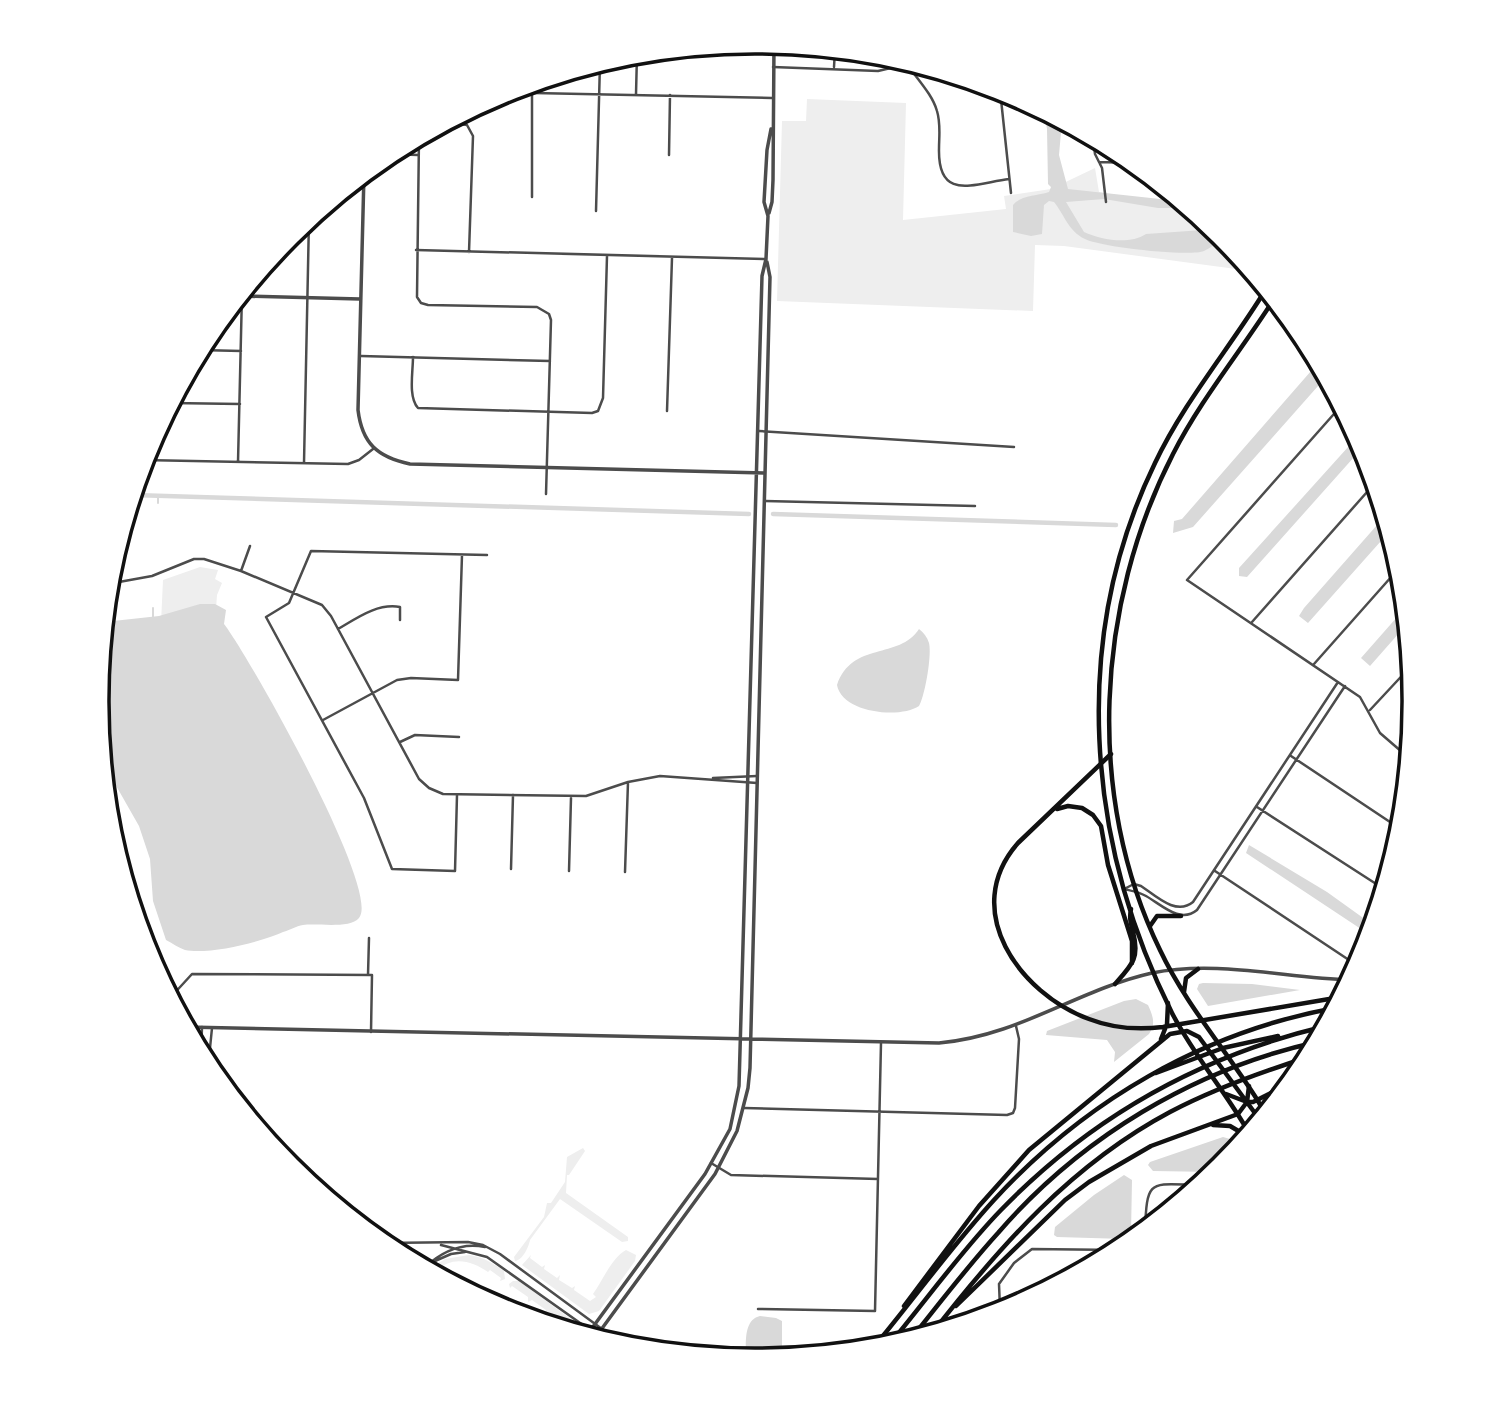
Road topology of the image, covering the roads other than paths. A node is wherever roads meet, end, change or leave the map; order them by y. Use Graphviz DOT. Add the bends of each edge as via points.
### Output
graph roads {
  1 [pos="774,55"];
  2 [pos="835,59"];
  3 [pos="637,66"];
  4 [pos="773,67"];
  5 [pos="834,69"];
  6 [pos="890,69"];
  7 [pos="600,73"];
  8 [pos="914,74"];
  9 [pos="534,93"];
  10 [pos="536,93"];
  11 [pos="599,94"];
  12 [pos="636,94"];
  13 [pos="670,95"];
  14 [pos="772,98"];
  15 [pos="1001,102"];
  16 [pos="463,124"];
  17 [pos="418,149"];
  18 [pos="1096,151"];
  19 [pos="409,155"];
  20 [pos="418,155"];
  21 [pos="669,155"];
  22 [pos="1100,162"];
  23 [pos="1114,162"];
  24 [pos="1009,179"];
  25 [pos="364,187"];
  26 [pos="1011,193"];
  27 [pos="532,197"];
  28 [pos="1105,201"];
  29 [pos="596,211"];
  30 [pos="309,234"];
  31 [pos="416,250"];
  32 [pos="469,252"];
  33 [pos="607,256"];
  34 [pos="671,258"];
  35 [pos="766,260"];
  36 [pos="252,295"];
  37 [pos="1261,297"];
  38 [pos="307,298"];
  39 [pos="360,299"];
  40 [pos="1269,307"];
  41 [pos="241,308"];
  42 [pos="761,320"];
  43 [pos="769,321"];
  44 [pos="213,350"];
  45 [pos="241,351"];
  46 [pos="359,356"];
  47 [pos="413,357"];
  48 [pos="550,361"];
  49 [pos="760,362"];
  50 [pos="768,362"];
  51 [pos="181,403"];
  52 [pos="240,404"];
  53 [pos="667,411"];
  54 [pos="548,413"];
  55 [pos="1335,413"];
  56 [pos="759,431"];
  57 [pos="767,432"];
  58 [pos="1014,447"];
  59 [pos="373,449"];
  60 [pos="155,460"];
  61 [pos="238,461"];
  62 [pos="303,463"];
  63 [pos="547,467"];
  64 [pos="758,473"];
  65 [pos="765,473"];
  66 [pos="1367,492"];
  67 [pos="546,495"];
  68 [pos="765,500"];
  69 [pos="975,506"];
  70 [pos="250,546"];
  71 [pos="462,555"];
  72 [pos="488,555"];
  73 [pos="241,571"];
  74 [pos="1390,578"];
  75 [pos="120,582"];
  76 [pos="294,593"];
  77 [pos="754,613"];
  78 [pos="762,613"];
  79 [pos="400,620"];
  80 [pos="1252,622"];
  81 [pos="338,629"];
  82 [pos="1314,664"];
  83 [pos="1401,676"];
  84 [pos="1338,682"];
  85 [pos="1345,686"];
  86 [pos="372,693"];
  87 [pos="751,705"];
  88 [pos="759,705"];
  89 [pos="1369,710"];
  90 [pos="322,720"];
  91 [pos="459,737"];
  92 [pos="400,743"];
  93 [pos="1400,751"];
  94 [pos="1111,754"];
  95 [pos="1290,755"];
  96 [pos="1297,761"];
  97 [pos="1100,765"];
  98 [pos="749,776"];
  99 [pos="757,776"];
  100 [pos="710,778"];
  101 [pos="628,782"];
  102 [pos="749,782"];
  103 [pos="757,783"];
  104 [pos="457,795"];
  105 [pos="513,795"];
  106 [pos="571,797"];
  107 [pos="1257,807"];
  108 [pos="1053,810"];
  109 [pos="1263,811"];
  110 [pos="1391,823"];
  111 [pos="747,865"];
  112 [pos="755,865"];
  113 [pos="511,869"];
  114 [pos="569,871"];
  115 [pos="1215,871"];
  116 [pos="625,872"];
  117 [pos="1221,875"];
  118 [pos="1134,884"];
  119 [pos="1375,884"];
  120 [pos="1124,889"];
  121 [pos="1137,892"];
  122 [pos="1131,908"];
  123 [pos="1181,916"];
  124 [pos="1150,927"];
  125 [pos="369,938"];
  126 [pos="1348,960"];
  127 [pos="1132,962"];
  128 [pos="1198,969"];
  129 [pos="1170,971"];
  130 [pos="1154,973"];
  131 [pos="369,975"];
  132 [pos="1339,979"];
  133 [pos="1115,984"];
  134 [pos="177,990"];
  135 [pos="1184,993"];
  136 [pos="1329,1000"];
  137 [pos="1167,1003"];
  138 [pos="1323,1011"];
  139 [pos="1016,1026"];
  140 [pos="197,1027"];
  141 [pos="202,1027"];
  142 [pos="212,1028"];
  143 [pos="1313,1029"];
  144 [pos="1182,1030"];
  145 [pos="371,1032"];
  146 [pos="1300,1032"];
  147 [pos="202,1035"];
  148 [pos="742,1040"];
  149 [pos="750,1040"];
  150 [pos="881,1042"];
  151 [pos="1158,1043"];
  152 [pos="1302,1047"];
  153 [pos="210,1048"];
  154 [pos="1291,1062"];
  155 [pos="1146,1077"];
  156 [pos="1249,1086"];
  157 [pos="1226,1094"];
  158 [pos="1270,1094"];
  159 [pos="1258,1101"];
  160 [pos="1247,1102"];
  161 [pos="1260,1105"];
  162 [pos="744,1108"];
  163 [pos="879,1111"];
  164 [pos="1254,1112"];
  165 [pos="1238,1114"];
  166 [pos="1208,1124"];
  167 [pos="1243,1125"];
  168 [pos="1239,1130"];
  169 [pos="711,1163"];
  170 [pos="718,1169"];
  171 [pos="878,1178"];
  172 [pos="1184,1185"];
  173 [pos="1145,1217"];
  174 [pos="404,1244"];
  175 [pos="438,1244"];
  176 [pos="489,1247"];
  177 [pos="456,1249"];
  178 [pos="1097,1250"];
  179 [pos="469,1252"];
  180 [pos="432,1261"];
  181 [pos="434,1262"];
  182 [pos="1000,1300"];
  183 [pos="758,1309"];
  184 [pos="948,1314"];
  185 [pos="944,1319"];
  186 [pos="595,1323"];
  187 [pos="583,1324"];
  188 [pos="593,1327"];
  189 [pos="920,1327"];
  190 [pos="602,1329"];
  191 [pos="900,1331"];
  192 [pos="885,1334"];
  193 [pos="883,1335"];
  1 -- 4 [label="street"];
  2 -- 5 [label="street"];
  3 -- 12 [label="street"];
  4 -- 5 [label="street"];
  4 -- 14 [label="street"];
  5 -- 6 [label="street"];
  7 -- 11 [label="street"];
  8 -- 24 [label="street" via="936,108 943,178 961,185"];
  9 -- 27 [label="street"];
  10 -- 11 [label="street"];
  11 -- 12 [label="street"];
  11 -- 29 [label="street"];
  12 -- 13 [label="street"];
  13 -- 14 [label="street"];
  13 -- 21 [label="street"];
  14 -- 35 [label="street" via="764,202 768,216"];
  15 -- 24 [label="street"];
  16 -- 32 [label="street" via="472,136"];
  17 -- 20 [label="street"];
  18 -- 22 [label="street"];
  19 -- 20 [label="street"];
  20 -- 31 [label="street"];
  22 -- 23 [label="street"];
  22 -- 28 [label="street"];
  24 -- 26 [label="street"];
  25 -- 39 [label="street"];
  30 -- 38 [label="street"];
  31 -- 32 [label="street"];
  31 -- 48 [label="street" via="415,290 421,303 537,307 551,320"];
  32 -- 33 [label="street"];
  33 -- 34 [label="street"];
  33 -- 54 [label="street" via="603,398 592,414"];
  34 -- 35 [label="street"];
  34 -- 53 [label="street"];
  35 -- 42 [label="street"];
  35 -- 43 [label="street"];
  36 -- 38 [label="street"];
  37 -- 97 [label="main road" via="1180,417 1133,515 1115,575 1101,649"];
  38 -- 39 [label="street"];
  38 -- 62 [label="street"];
  39 -- 46 [label="street"];
  40 -- 94 [label="main road" via="1181,437 1139,535 1115,639"];
  41 -- 45 [label="street"];
  42 -- 43 [label="street"];
  42 -- 49 [label="street"];
  43 -- 50 [label="street"];
  44 -- 45 [label="street"];
  45 -- 52 [label="street"];
  46 -- 47 [label="street"];
  46 -- 59 [label="street" via="359,420"];
  47 -- 48 [label="street"];
  47 -- 54 [label="street" via="412,397 418,408"];
  48 -- 54 [label="street"];
  49 -- 50 [label="street"];
  49 -- 56 [label="street"];
  50 -- 57 [label="street"];
  51 -- 52 [label="street"];
  52 -- 61 [label="street"];
  54 -- 63 [label="street"];
  55 -- 80 [label="street" via="1187,580"];
  56 -- 57 [label="street"];
  56 -- 64 [label="street"];
  57 -- 58 [label="street"];
  57 -- 65 [label="street"];
  59 -- 62 [label="street" via="348,464"];
  59 -- 63 [label="street" via="410,464"];
  60 -- 61 [label="street"];
  61 -- 62 [label="street"];
  63 -- 64 [label="street"];
  63 -- 67 [label="street"];
  64 -- 65 [label="street"];
  64 -- 77 [label="street"];
  65 -- 68 [label="street"];
  66 -- 80 [label="street"];
  68 -- 69 [label="street"];
  68 -- 78 [label="street"];
  70 -- 73 [label="street"];
  71 -- 72 [label="street"];
  71 -- 76 [label="street" via="311,551"];
  71 -- 86 [label="street" via="458,680 397,680"];
  73 -- 75 [label="street" via="194,559 152,576"];
  73 -- 76 [label="street"];
  74 -- 82 [label="street"];
  76 -- 81 [label="street" via="322,605"];
  76 -- 90 [label="street" via="286,606 266,617"];
  77 -- 78 [label="street"];
  77 -- 87 [label="street"];
  78 -- 88 [label="street"];
  79 -- 81 [label="street" via="400,607 386,605"];
  80 -- 82 [label="street"];
  81 -- 86 [label="street"];
  82 -- 84 [label="street"];
  83 -- 89 [label="street"];
  84 -- 85 [label="street"];
  84 -- 95 [label="street"];
  85 -- 89 [label="street"];
  85 -- 96 [label="street"];
  86 -- 90 [label="street"];
  86 -- 92 [label="street"];
  87 -- 88 [label="street"];
  87 -- 98 [label="street"];
  88 -- 99 [label="street"];
  89 -- 93 [label="street" via="1380,733"];
  90 -- 104 [label="street" via="364,798 391,869 455,871"];
  91 -- 92 [label="street" via="415,735"];
  92 -- 104 [label="street" via="419,779 443,794"];
  94 -- 97 [label="main road"];
  94 -- 118 [label="main road"];
  95 -- 96 [label="street"];
  95 -- 107 [label="street"];
  96 -- 109 [label="street"];
  96 -- 110 [label="street"];
  97 -- 108 [label="main road"];
  97 -- 120 [label="main road"];
  98 -- 99 [label="street"];
  98 -- 100 [label="street"];
  98 -- 102 [label="street"];
  99 -- 103 [label="street"];
  100 -- 101 [label="street" via="660,776"];
  100 -- 102 [label="street"];
  101 -- 106 [label="street"];
  101 -- 116 [label="street"];
  102 -- 103 [label="street"];
  102 -- 111 [label="street"];
  103 -- 112 [label="street"];
  104 -- 105 [label="street"];
  105 -- 106 [label="street"];
  105 -- 113 [label="street"];
  106 -- 114 [label="street"];
  107 -- 109 [label="street"];
  107 -- 115 [label="street"];
  108 -- 127 [label="main road" via="1077,807 1093,815 1101,826 1132,941"];
  108 -- 136 [label="main road" via="1008,855 995,892 997,927 1005,946 1018,967 1047,996 1078,1015 1121,1027 1158,1027"];
  109 -- 117 [label="street"];
  109 -- 119 [label="street"];
  111 -- 112 [label="street"];
  111 -- 148 [label="street"];
  112 -- 149 [label="street"];
  115 -- 117 [label="street"];
  115 -- 118 [label="street" via="1184,908"];
  117 -- 123 [label="street" via="1197,910"];
  117 -- 126 [label="street"];
  118 -- 120 [label="street"];
  118 -- 121 [label="main road"];
  120 -- 121 [label="street"];
  120 -- 122 [label="main road"];
  121 -- 123 [label="street"];
  121 -- 124 [label="main road"];
  122 -- 127 [label="main road" via="1137,948"];
  122 -- 130 [label="main road"];
  123 -- 124 [label="main road" via="1157,916"];
  124 -- 129 [label="main road"];
  125 -- 131 [label="street"];
  127 -- 133 [label="main road"];
  128 -- 129 [label="street"];
  128 -- 132 [label="street"];
  128 -- 135 [label="main road" via="1186,978"];
  129 -- 130 [label="street"];
  129 -- 135 [label="main road"];
  130 -- 133 [label="street"];
  130 -- 137 [label="main road"];
  131 -- 134 [label="street" via="192,974"];
  131 -- 145 [label="street"];
  133 -- 139 [label="street"];
  135 -- 156 [label="main road"];
  137 -- 144 [label="main road"];
  137 -- 151 [label="main road" via="1167,1024"];
  138 -- 155 [label="main road" via="1226,1038"];
  139 -- 150 [label="street" via="955,1042"];
  139 -- 163 [label="street" via="1013,1113"];
  140 -- 141 [label="street"];
  141 -- 142 [label="street"];
  141 -- 147 [label="street"];
  142 -- 145 [label="street"];
  142 -- 153 [label="street"];
  143 -- 146 [label="main road"];
  144 -- 151 [label="main road"];
  144 -- 157 [label="main road"];
  144 -- 160 [label="main road" via="1203,1042"];
  145 -- 148 [label="street"];
  146 -- 155 [label="main road" via="1230,1046"];
  146 -- 191 [label="main road" via="1192,1072 1096,1126 999,1212"];
  148 -- 149 [label="street"];
  148 -- 169 [label="street" via="730,1129"];
  149 -- 150 [label="street"];
  149 -- 162 [label="street"];
  150 -- 163 [label="street"];
  151 -- 193 [label="main road" via="1049,1131 1006,1174"];
  152 -- 189 [label="main road" via="1198,1083 1140,1113 1080,1155 998,1232"];
  154 -- 184 [label="main road" via="1215,1090 1169,1113 1078,1175 1018,1230"];
  155 -- 192 [label="main road" via="1065,1133 1008,1185"];
  156 -- 159 [label="main road"];
  156 -- 160 [label="main road"];
  157 -- 160 [label="main road"];
  157 -- 165 [label="main road"];
  158 -- 159 [label="main road"];
  159 -- 160 [label="main road"];
  159 -- 161 [label="main road"];
  160 -- 164 [label="main road"];
  160 -- 165 [label="main road"];
  162 -- 163 [label="street"];
  162 -- 170 [label="street"];
  163 -- 171 [label="street"];
  165 -- 166 [label="main road"];
  165 -- 167 [label="main road"];
  166 -- 168 [label="main road"];
  166 -- 184 [label="main road" via="1151,1146 1088,1182"];
  169 -- 170 [label="street"];
  169 -- 186 [label="street"];
  170 -- 171 [label="street" via="731,1175"];
  170 -- 190 [label="street"];
  171 -- 183 [label="street" via="875,1311"];
  172 -- 173 [label="street" via="1151,1189"];
  174 -- 175 [label="street"];
  175 -- 176 [label="street" via="468,1242"];
  175 -- 177 [label="street"];
  176 -- 177 [label="street"];
  176 -- 186 [label="street"];
  177 -- 179 [label="street"];
  177 -- 180 [label="street"];
  178 -- 182 [label="street" via="1032,1249 999,1284"];
  179 -- 181 [label="street"];
  179 -- 187 [label="street" via="497,1263"];
  184 -- 185 [label="main road"];
  186 -- 188 [label="street"];
  186 -- 190 [label="street"];
}
